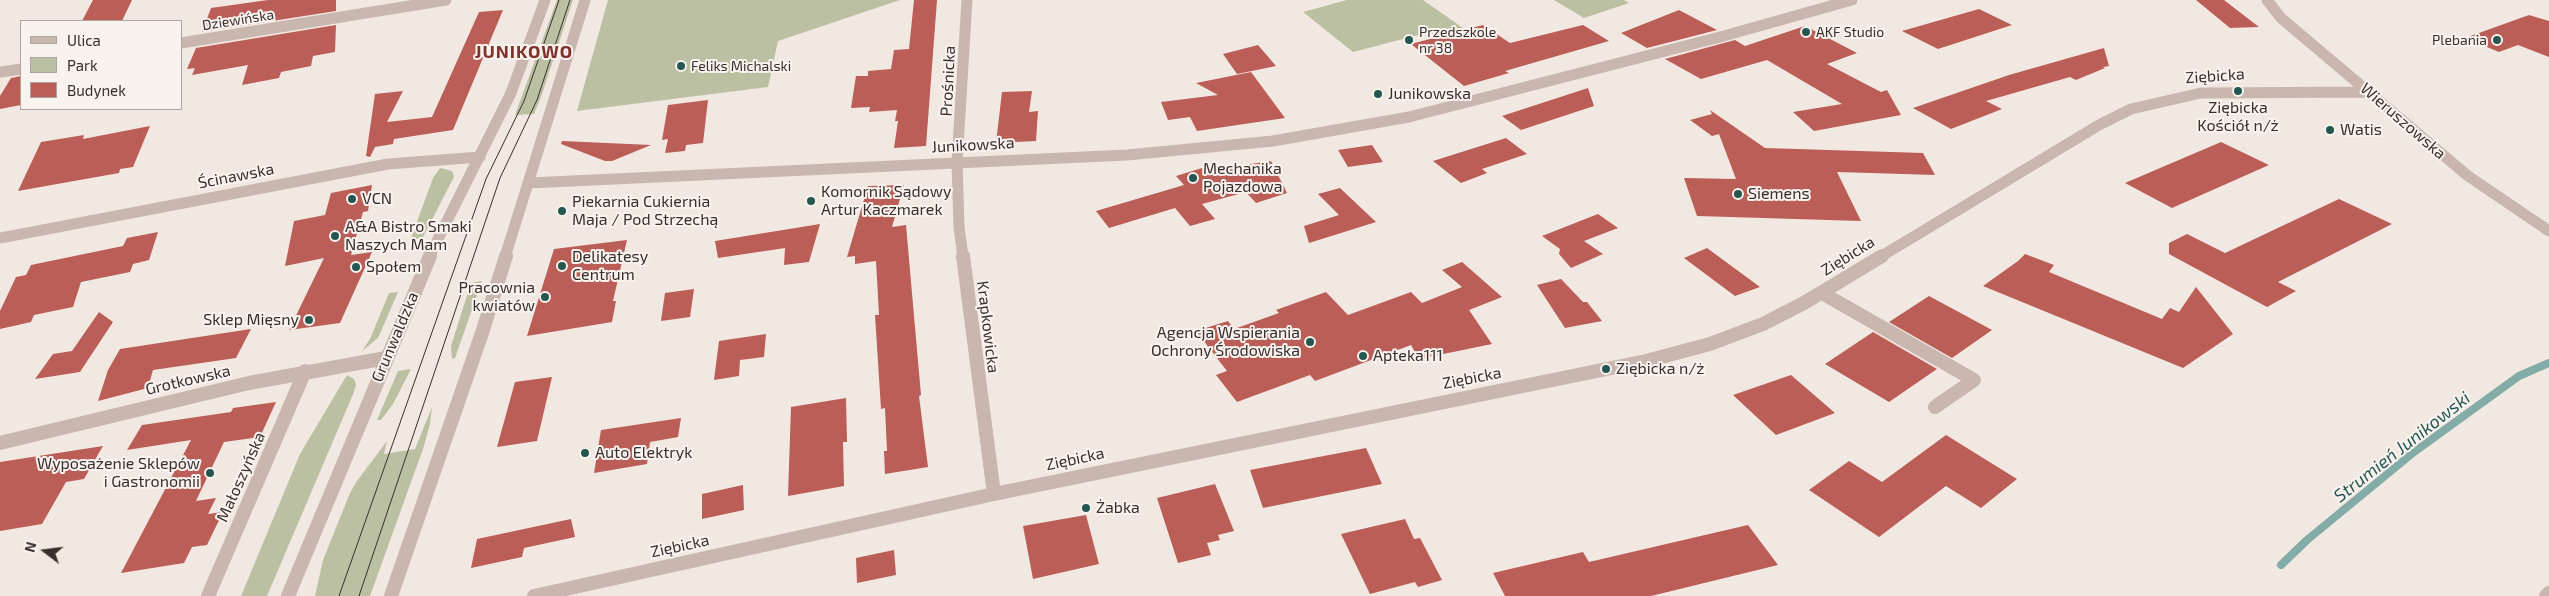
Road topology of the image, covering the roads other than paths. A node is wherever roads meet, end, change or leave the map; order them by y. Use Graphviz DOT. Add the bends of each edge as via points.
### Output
graph roads {
  1 [pos="446,0"];
  2 [pos="545,0"];
  3 [pos="585,0"];
  4 [pos="967,0"];
  5 [pos="1852,0"];
  6 [pos="2267,0"];
  7 [pos="182,43"];
  8 [pos="20,69"];
  9 [pos="0,72"];
  10 [pos="2369,92"];
  11 [pos="480,157"];
  12 [pos="957,162"];
  13 [pos="528,183"];
  14 [pos="2549,230"];
  15 [pos="0,238"];
  16 [pos="1822,293"];
  17 [pos="386,358"];
  18 [pos="305,371"];
  19 [pos="1935,407"];
  20 [pos="0,443"];
  21 [pos="994,494"];
  22 [pos="2549,594"];
  23 [pos="208,596"];
  24 [pos="288,596"];
  25 [pos="391,596"];
  26 [pos="534,596"];
  27 [pos="2546,596"];
  1 -- 7 [label="street, Dziewińska"];
  2 -- 11 [label="street, Grunwaldzka" via="511,93"];
  3 -- 13 [label="street"];
  4 -- 12 [label="street, Prośnicka"];
  5 -- 12 [label="street, Junikowska" via="1667,51 1389,121 1225,147"];
  6 -- 10 [label="street, Wieruszowska" via="2281,18"];
  8 -- 9 [label="street"];
  10 -- 14 [label="street, Wieruszowska" via="2468,176"];
  10 -- 16 [label="street, Ziębicka" via="2201,93 2131,109"];
  11 -- 15 [label="street, Ścinawska" via="369,167"];
  11 -- 17 [label="street, Grunwaldzka" via="438,237"];
  12 -- 13 [label="street, Junikowska"];
  12 -- 21 [label="street, Krapkowicka" via="959,227"];
  13 -- 25 [label="street" via="482,333"];
  16 -- 19 [label="street" via="1974,380"];
  16 -- 21 [label="street, Ziębicka" via="1762,324 1710,344 1646,361"];
  17 -- 18 [label="street, Grotkowska"];
  17 -- 24 [label="street, Grunwaldzka"];
  18 -- 20 [label="street, Grotkowska"];
  18 -- 23 [label="street, Małoszyńska"];
  21 -- 26 [label="street, Ziębicka"];
  22 -- 27 [label="street"];
}
